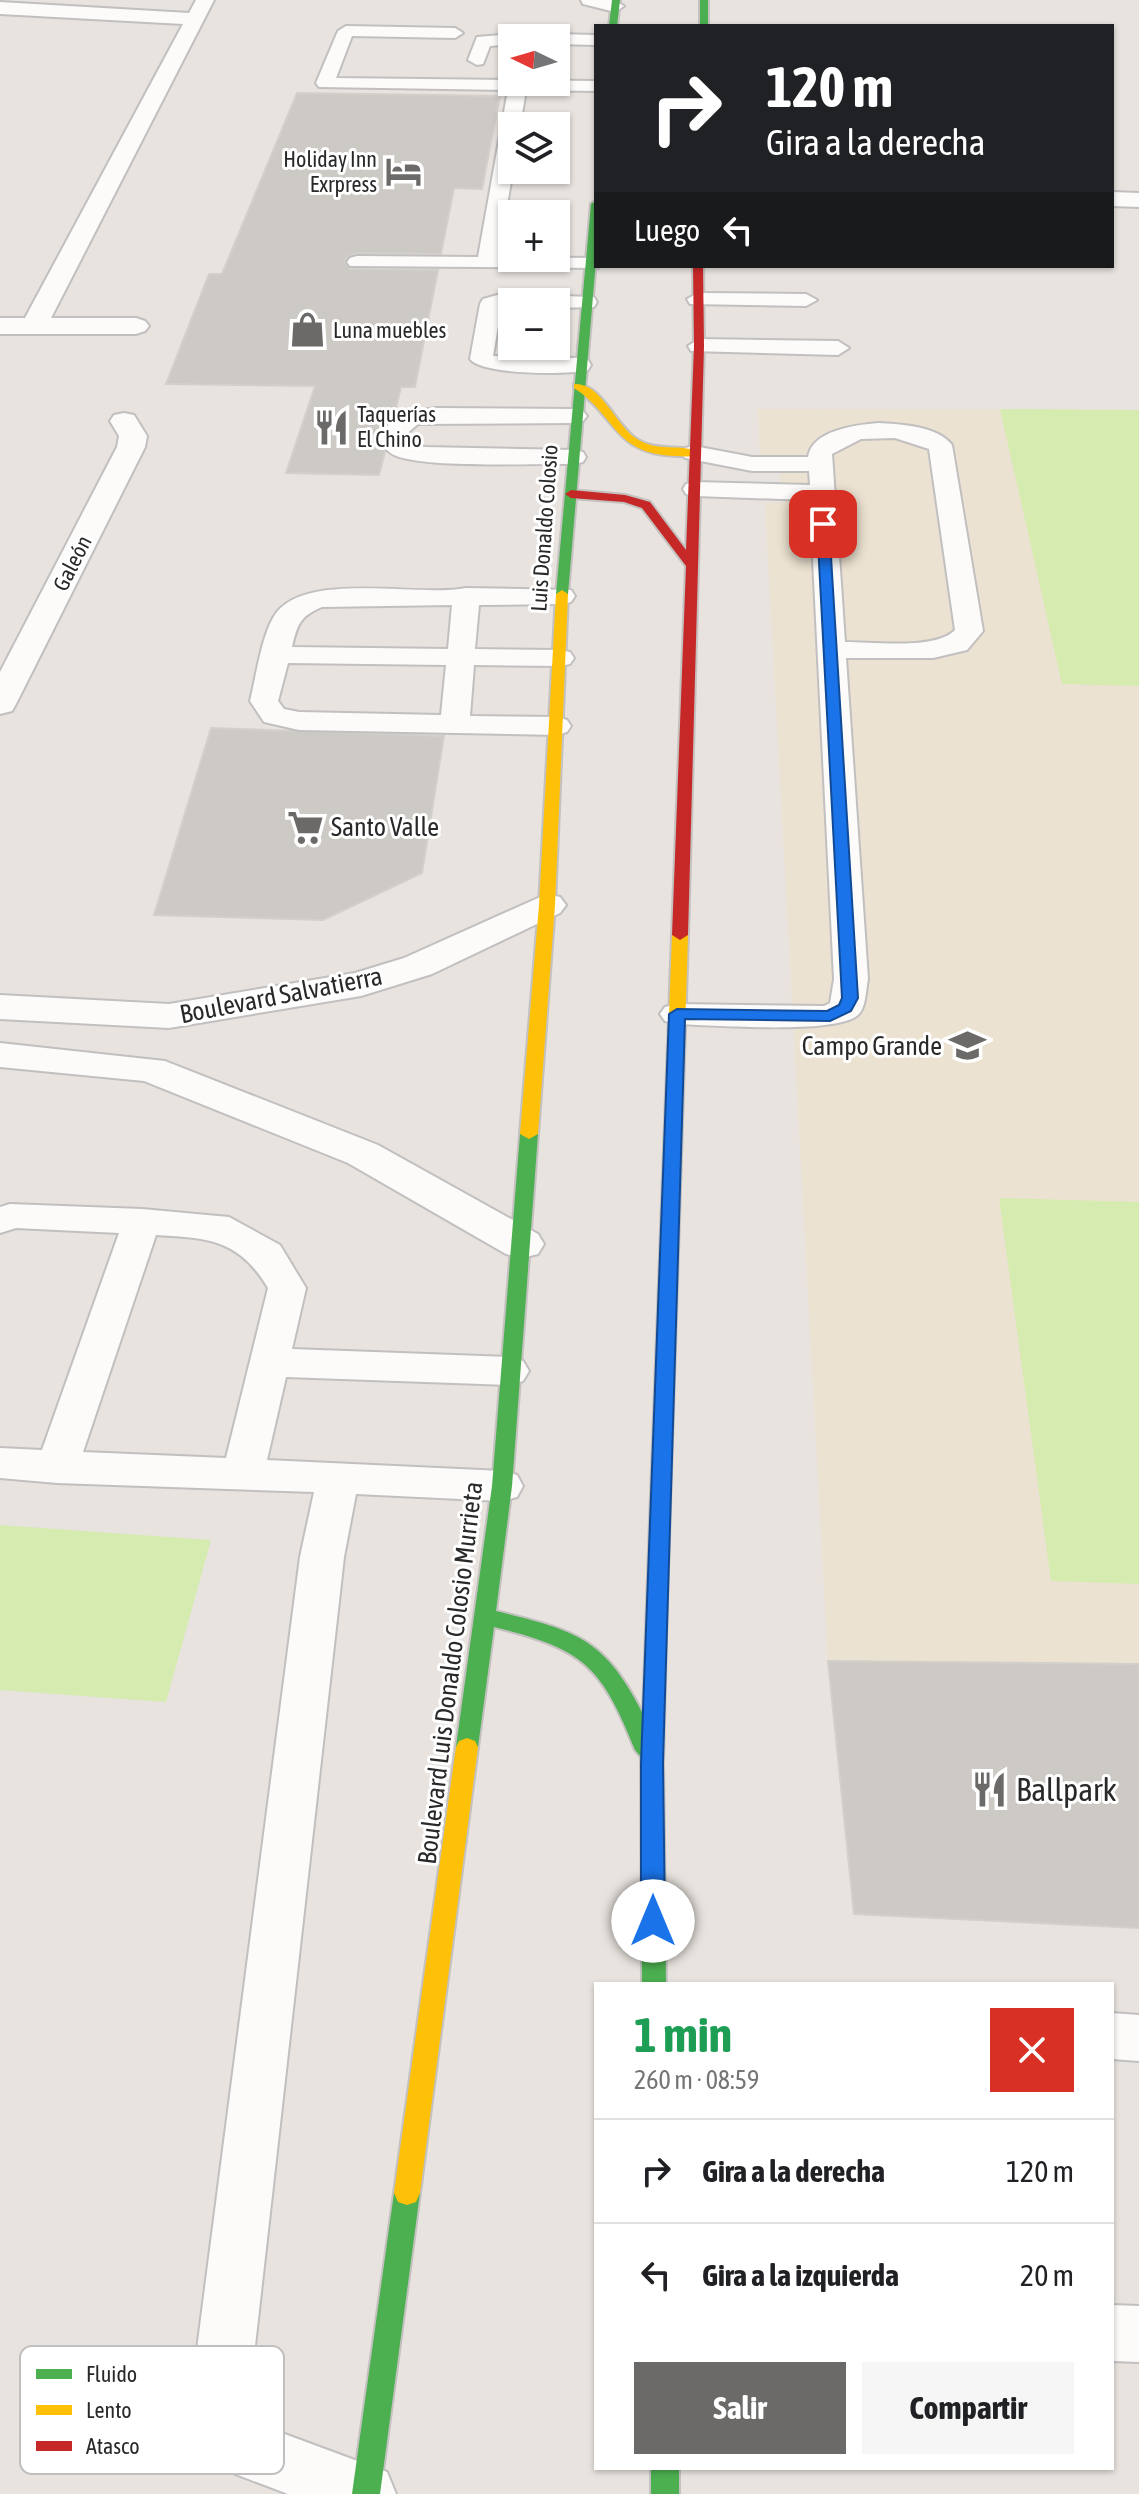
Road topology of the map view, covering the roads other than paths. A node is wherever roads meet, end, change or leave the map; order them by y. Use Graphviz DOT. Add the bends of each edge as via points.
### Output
graph roads {
  1 [pos="590,0"];
  2 [pos="704,0"];
  3 [pos="615,3"];
  4 [pos="201,10"];
  5 [pos="3,13"];
  6 [pos="613,24"];
  7 [pos="704,24"];
  8 [pos="455,33"];
  9 [pos="570,39"];
  10 [pos="498,40"];
  11 [pos="594,40"];
  12 [pos="471,85"];
  13 [pos="498,85"];
  14 [pos="570,86"];
  15 [pos="594,86"];
  16 [pos="516,96"];
  17 [pos="1114,199"];
  18 [pos="1139,200"];
  19 [pos="1114,220"];
  20 [pos="1139,221"];
  21 [pos="594,228"];
  22 [pos="357,262"];
  23 [pos="487,263"];
  24 [pos="591,264"];
  25 [pos="698,268"];
  26 [pos="698,299"];
  27 [pos="806,300"];
  28 [pos="586,302"];
  29 [pos="0,326"];
  30 [pos="34,326"];
  31 [pos="136,326"];
  32 [pos="699,346"];
  33 [pos="838,348"];
  34 [pos="579,375"];
  35 [pos="575,416"];
  36 [pos="124,421"];
  37 [pos="694,453"];
  38 [pos="574,457"];
  39 [pos="819,464"];
  40 [pos="695,489"];
  41 [pos="821,493"];
  42 [pos="571,494"];
  43 [pos="692,566"];
  44 [pos="466,596"];
  45 [pos="562,596"];
  46 [pos="832,650"];
  47 [pos="276,655"];
  48 [pos="463,657"];
  49 [pos="560,658"];
  50 [pos="0,704"];
  51 [pos="455,723"];
  52 [pos="557,726"];
  53 [pos="550,856"];
  54 [pos="547,905"];
  55 [pos="0,1007"];
  56 [pos="677,1014"];
  57 [pos="169,1016"];
  58 [pos="0,1055"];
  59 [pos="151,1070"];
  60 [pos="0,1221"];
  61 [pos="142,1221"];
  62 [pos="522,1244"];
  63 [pos="268,1362"];
  64 [pos="509,1371"];
  65 [pos="0,1463"];
  66 [pos="57,1468"];
  67 [pos="243,1474"];
  68 [pos="338,1478"];
  69 [pos="502,1486"];
  70 [pos="485,1617"];
  71 [pos="652,1763"];
  72 [pos="654,1982"];
  73 [pos="1114,2036"];
  74 [pos="1139,2038"];
  75 [pos="1114,2333"];
  76 [pos="1139,2334"];
  77 [pos="226,2346"];
  78 [pos="284,2463"];
  79 [pos="665,2470"];
  80 [pos="366,2493"];
  81 [pos="665,2494"];
  1 -- 3 [label="street"];
  2 -- 7 [label="main road"];
  3 -- 6 [label="main road"];
  4 -- 5 [label="street"];
  4 -- 30 [label="street"];
  8 -- 12 [label="lane" via="348,25 342,58 325,83"];
  9 -- 11 [label="lane"];
  10 -- 12 [label="lane" via="483,41 469,60"];
  12 -- 13 [label="lane"];
  14 -- 15 [label="lane"];
  16 -- 23 [label="lane"];
  17 -- 18 [label="street"];
  19 -- 20 [label="street"];
  21 -- 24 [label="main road, Luis Donaldo Colosio"];
  22 -- 23 [label="lane"];
  23 -- 24 [label="lane"];
  24 -- 28 [label="main road, Luis Donaldo Colosio"];
  25 -- 26 [label="main road"];
  26 -- 27 [label="lane"];
  26 -- 32 [label="main road"];
  28 -- 34 [label="main road, Luis Donaldo Colosio"];
  28 -- 34 [label="lane" via="491,304 481,359"];
  29 -- 30 [label="street"];
  30 -- 31 [label="street"];
  32 -- 33 [label="lane"];
  32 -- 37 [label="main road"];
  34 -- 35 [label="main road, Luis Donaldo Colosio"];
  34 -- 37 [label="main road" via="635,445"];
  35 -- 38 [label="main road, Luis Donaldo Colosio"];
  35 -- 38 [label="lane" via="436,415 412,418 392,436 403,450 424,454"];
  36 -- 50 [label="street, Galeón" via="133,436 131,447"];
  37 -- 39 [label="lane" via="752,464"];
  37 -- 40 [label="main road"];
  38 -- 42 [label="main road, Luis Donaldo Colosio"];
  39 -- 41 [label="lane"];
  39 -- 46 [label="lane" via="820,452 843,435 906,433 940,445 969,631 957,644 933,650"];
  40 -- 41 [label="lane"];
  40 -- 43 [label="main road"];
  41 -- 46 [label="lane"];
  42 -- 43 [label="main road" via="646,505"];
  42 -- 45 [label="main road, Luis Donaldo Colosio"];
  43 -- 56 [label="main road"];
  44 -- 45 [label="lane"];
  44 -- 47 [label="lane" via="318,599 285,620"];
  44 -- 48 [label="lane"];
  45 -- 49 [label="main road, Luis Donaldo Colosio"];
  46 -- 56 [label="lane" via="851,979 846,1008 830,1016"];
  47 -- 48 [label="lane"];
  47 -- 51 [label="lane" via="264,701 274,716 299,721"];
  48 -- 49 [label="lane"];
  48 -- 51 [label="lane"];
  49 -- 52 [label="main road, Luis Donaldo Colosio"];
  51 -- 52 [label="lane"];
  52 -- 53 [label="main road, Luis Donaldo Colosio"];
  53 -- 54 [label="main road, Boulevard Luis Donaldo Colosio Murrieta"];
  54 -- 57 [label="street, Boulevard Salvatierra" via="418,966 361,984"];
  54 -- 62 [label="main road, Boulevard Luis Donaldo Colosio Murrieta"];
  55 -- 57 [label="street, Boulevard Salvatierra"];
  56 -- 71 [label="main road"];
  57 -- 59 [label="street"];
  58 -- 59 [label="street"];
  59 -- 62 [label="street" via="363,1154"];
  60 -- 61 [label="lane" via="10,1216"];
  61 -- 63 [label="lane" via="216,1226 267,1254 287,1288"];
  61 -- 66 [label="lane"];
  62 -- 64 [label="main road, Boulevard Luis Donaldo Colosio Murrieta"];
  63 -- 64 [label="lane"];
  63 -- 67 [label="lane"];
  64 -- 69 [label="main road, Boulevard Luis Donaldo Colosio Murrieta"];
  65 -- 66 [label="lane"];
  66 -- 67 [label="lane"];
  67 -- 68 [label="lane"];
  68 -- 69 [label="lane"];
  68 -- 77 [label="lane" via="322,1557"];
  69 -- 70 [label="main road, Boulevard Luis Donaldo Colosio Murrieta"];
  70 -- 71 [label="main road" via="558,1634 593,1653 619,1685"];
  70 -- 80 [label="main road, Boulevard Luis Donaldo Colosio Murrieta"];
  71 -- 72 [label="main road"];
  73 -- 74 [label="lane"];
  75 -- 76 [label="lane"];
  78 -- 80 [label="lane"];
  79 -- 81 [label="main road"];
}
